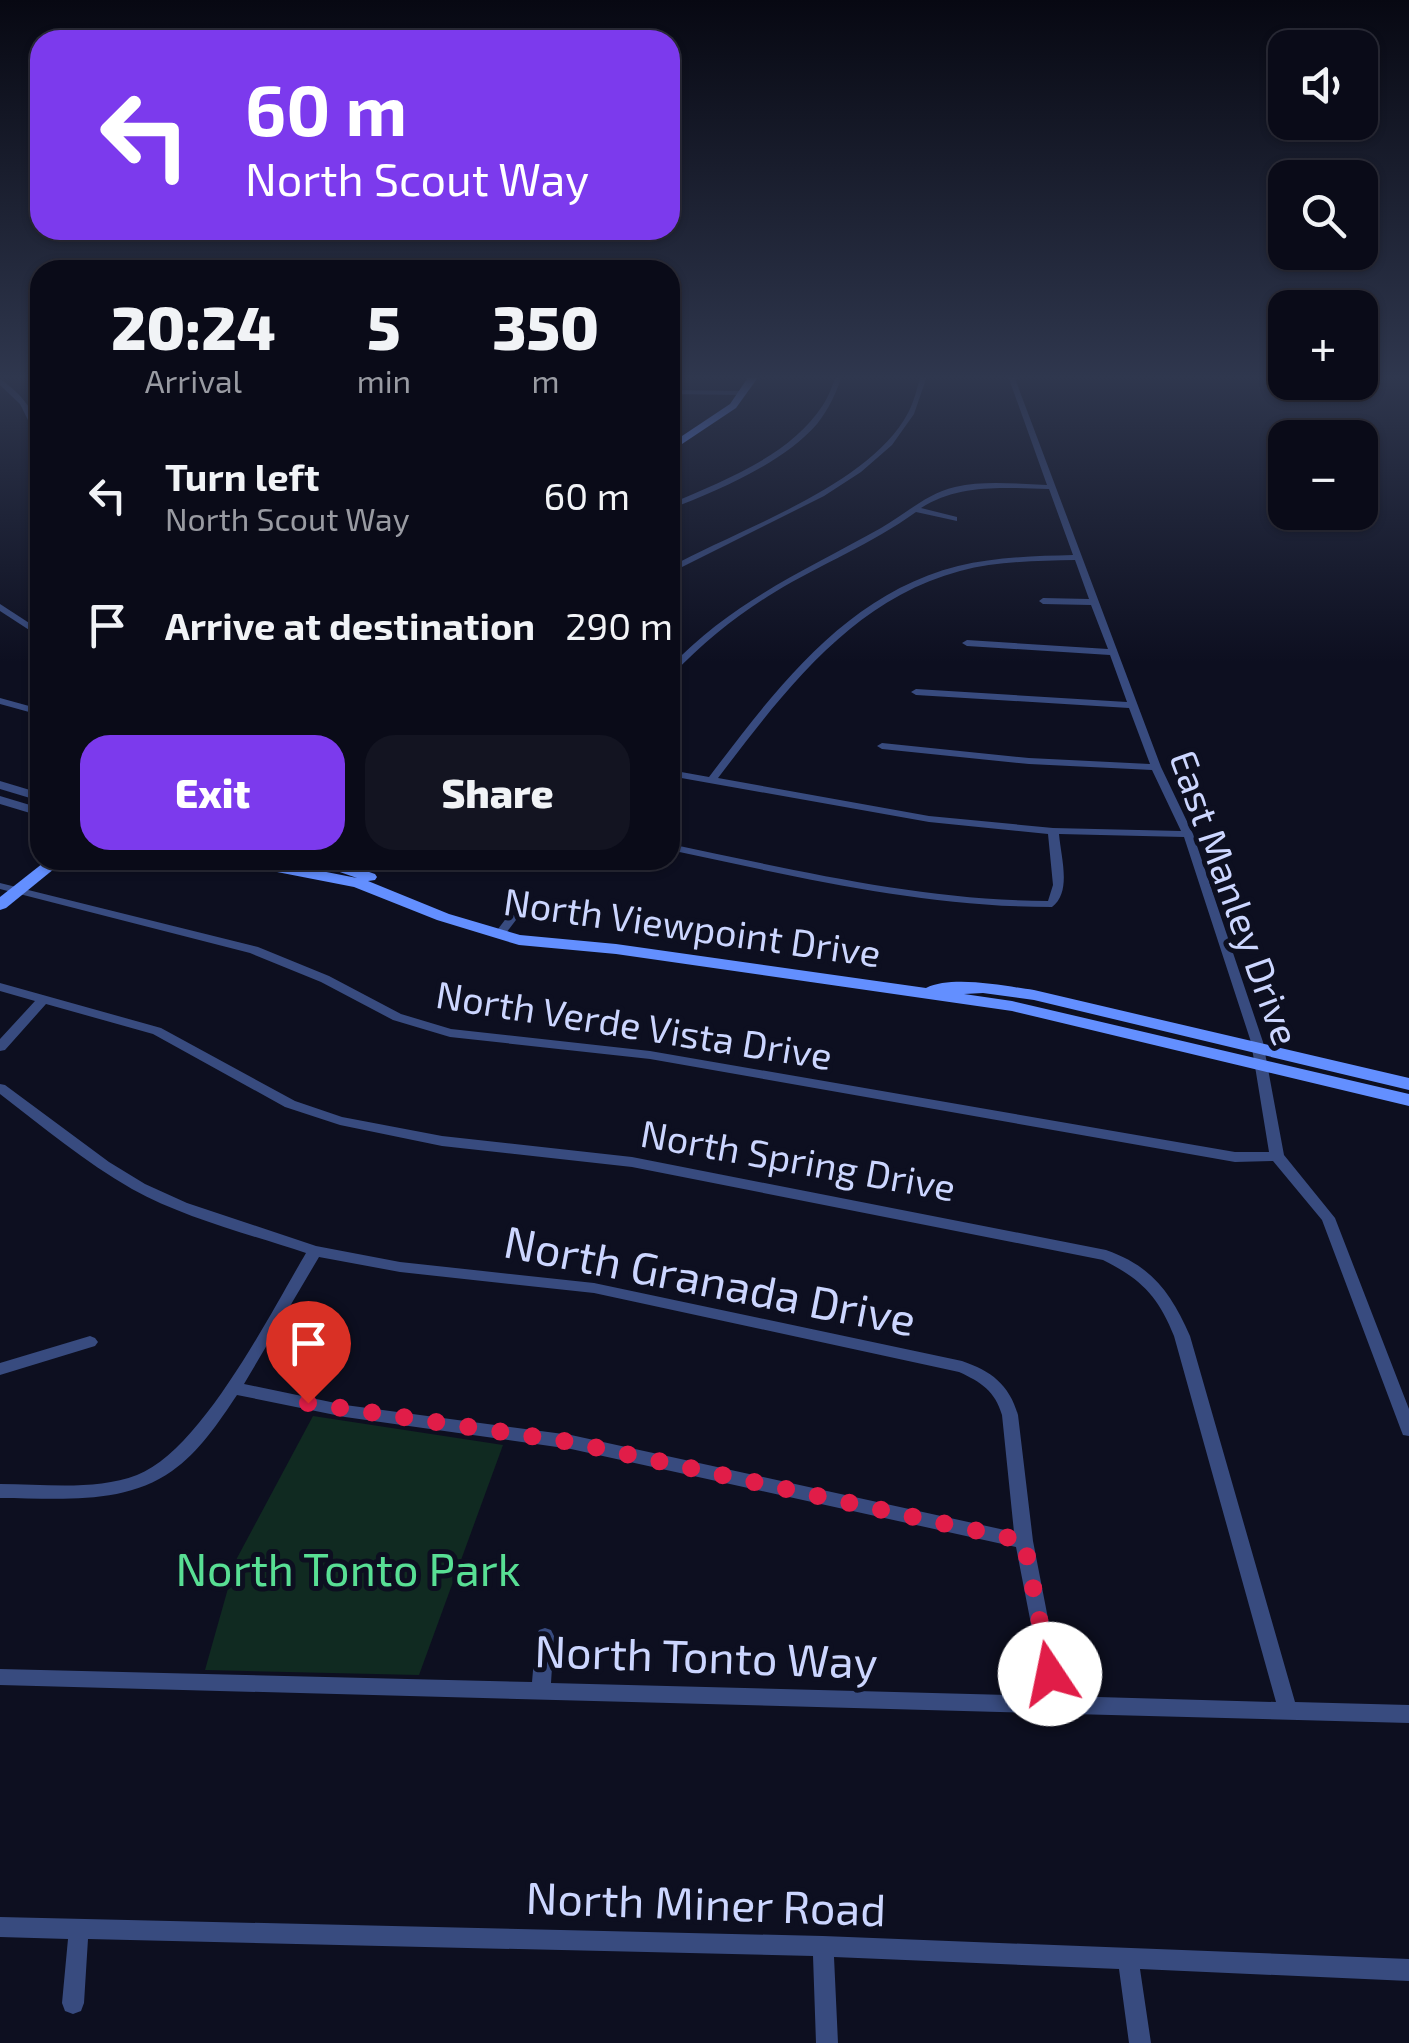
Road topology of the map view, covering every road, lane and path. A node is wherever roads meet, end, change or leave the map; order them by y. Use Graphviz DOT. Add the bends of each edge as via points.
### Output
graph roads {
  1 [pos="745,471"];
  2 [pos="854,471"];
  3 [pos="1044,471"];
  4 [pos="1050,487"];
  5 [pos="680,502"];
  6 [pos="914,509"];
  7 [pos="954,519"];
  8 [pos="1078,557"];
  9 [pos="680,565"];
  10 [pos="1043,602"];
  11 [pos="1095,602"];
  12 [pos="0,606"];
  13 [pos="30,627"];
  14 [pos="967,643"];
  15 [pos="1113,652"];
  16 [pos="680,663"];
  17 [pos="916,692"];
  18 [pos="0,701"];
  19 [pos="1134,706"];
  20 [pos="30,709"];
  21 [pos="882,746"];
  22 [pos="1156,768"];
  23 [pos="680,775"];
  24 [pos="711,780"];
  25 [pos="0,784"];
  26 [pos="30,794"];
  27 [pos="0,800"];
  28 [pos="30,809"];
  29 [pos="1052,831"];
  30 [pos="1188,834"];
  31 [pos="680,849"];
  32 [pos="44,870"];
  33 [pos="297,870"];
  34 [pos="351,870"];
  35 [pos="0,886"];
  36 [pos="18,890"];
  37 [pos="402,900"];
  38 [pos="0,904"];
  39 [pos="521,906"];
  40 [pos="499,936"];
  41 [pos="0,987"];
  42 [pos="43,999"];
  43 [pos="0,1047"];
  44 [pos="1261,1055"];
  45 [pos="1409,1084"];
  46 [pos="0,1088"];
  47 [pos="1409,1100"];
  48 [pos="1277,1156"];
  49 [pos="315,1251"];
  50 [pos="90,1342"];
  51 [pos="0,1370"];
  52 [pos="232,1388"];
  53 [pos="1409,1430"];
  54 [pos="0,1491"];
  55 [pos="1024,1541"];
  56 [pos="545,1636"];
  57 [pos="0,1677"];
  58 [pos="541,1688"];
  59 [pos="1056,1706"];
  60 [pos="1288,1710"];
  61 [pos="1409,1714"];
  62 [pos="0,1927"];
  63 [pos="80,1928"];
  64 [pos="823,1946"];
  65 [pos="1128,1958"];
  66 [pos="1409,1970"];
  67 [pos="73,2003"];
  68 [pos="827,2043"];
  69 [pos="1140,2043"];
  1 -- 5 [label="street"];
  2 -- 9 [label="street"];
  3 -- 4 [label="street, East Manley Drive"];
  4 -- 6 [label="street" via="956,489"];
  4 -- 8 [label="street, East Manley Drive"];
  6 -- 7 [label="street"];
  6 -- 16 [label="street" via="767,590"];
  8 -- 11 [label="street, East Manley Drive"];
  8 -- 24 [label="street" via="954,570 857,618 788,680"];
  10 -- 11 [label="street"];
  11 -- 15 [label="street, East Manley Drive"];
  12 -- 13 [label="street"];
  14 -- 15 [label="street"];
  15 -- 19 [label="street, East Manley Drive"];
  17 -- 19 [label="street"];
  18 -- 20 [label="street"];
  19 -- 22 [label="street, East Manley Drive"];
  21 -- 22 [label="street"];
  22 -- 30 [label="street, East Manley Drive"];
  23 -- 24 [label="street"];
  24 -- 29 [label="street" via="880,812"];
  25 -- 26 [label="street"];
  27 -- 28 [label="street"];
  29 -- 30 [label="street"];
  29 -- 31 [label="street" via="1059,885 1052,904 1017,906"];
  30 -- 44 [label="street, East Manley Drive"];
  32 -- 36 [label="main road"];
  33 -- 37 [label="main road, North Viewpoint Drive"];
  34 -- 37 [label="main road, North Viewpoint Drive"];
  35 -- 36 [label="street, North Verde Vista Drive"];
  36 -- 38 [label="main road"];
  36 -- 48 [label="street, North Verde Vista Drive" via="254,950 398,1017 450,1033 650,1055 1236,1157"];
  37 -- 40 [label="main road, North Viewpoint Drive"];
  39 -- 40 [label="street"];
  40 -- 44 [label="main road, North Viewpoint Drive" via="918,992"];
  41 -- 42 [label="street, North Spring Drive"];
  42 -- 43 [label="street"];
  42 -- 60 [label="street, North Spring Drive" via="157,1030 290,1104 340,1121 442,1141 632,1162 898,1211 1106,1255 1135,1268 1166,1295 1182,1336"];
  44 -- 45 [label="main road, North Viewpoint Drive"];
  44 -- 47 [label="main road, North Viewpoint Drive"];
  44 -- 48 [label="street, East Manley Drive"];
  46 -- 49 [label="street, North Granada Drive" via="140,1187"];
  48 -- 53 [label="street, East Manley Drive" via="1328,1218"];
  49 -- 52 [label="street"];
  49 -- 55 [label="street, North Granada Drive" via="400,1268 594,1288 962,1366 992,1379 1005,1394"];
  50 -- 51 [label="street"];
  52 -- 54 [label="street" via="173,1462 149,1478 117,1487"];
  52 -- 55 [label="street" via="571,1442"];
  55 -- 59 [label="street, North Granada Drive"];
  56 -- 58 [label="street"];
  57 -- 58 [label="street, North Tonto Way"];
  58 -- 59 [label="street, North Tonto Way"];
  59 -- 60 [label="street, North Tonto Way"];
  60 -- 61 [label="street, North Tonto Way"];
  62 -- 63 [label="street, North Miner Road"];
  63 -- 64 [label="street, North Miner Road"];
  63 -- 67 [label="street"];
  64 -- 65 [label="street, North Miner Road"];
  64 -- 68 [label="street"];
  65 -- 66 [label="street, North Miner Road"];
  65 -- 69 [label="street"];
}
